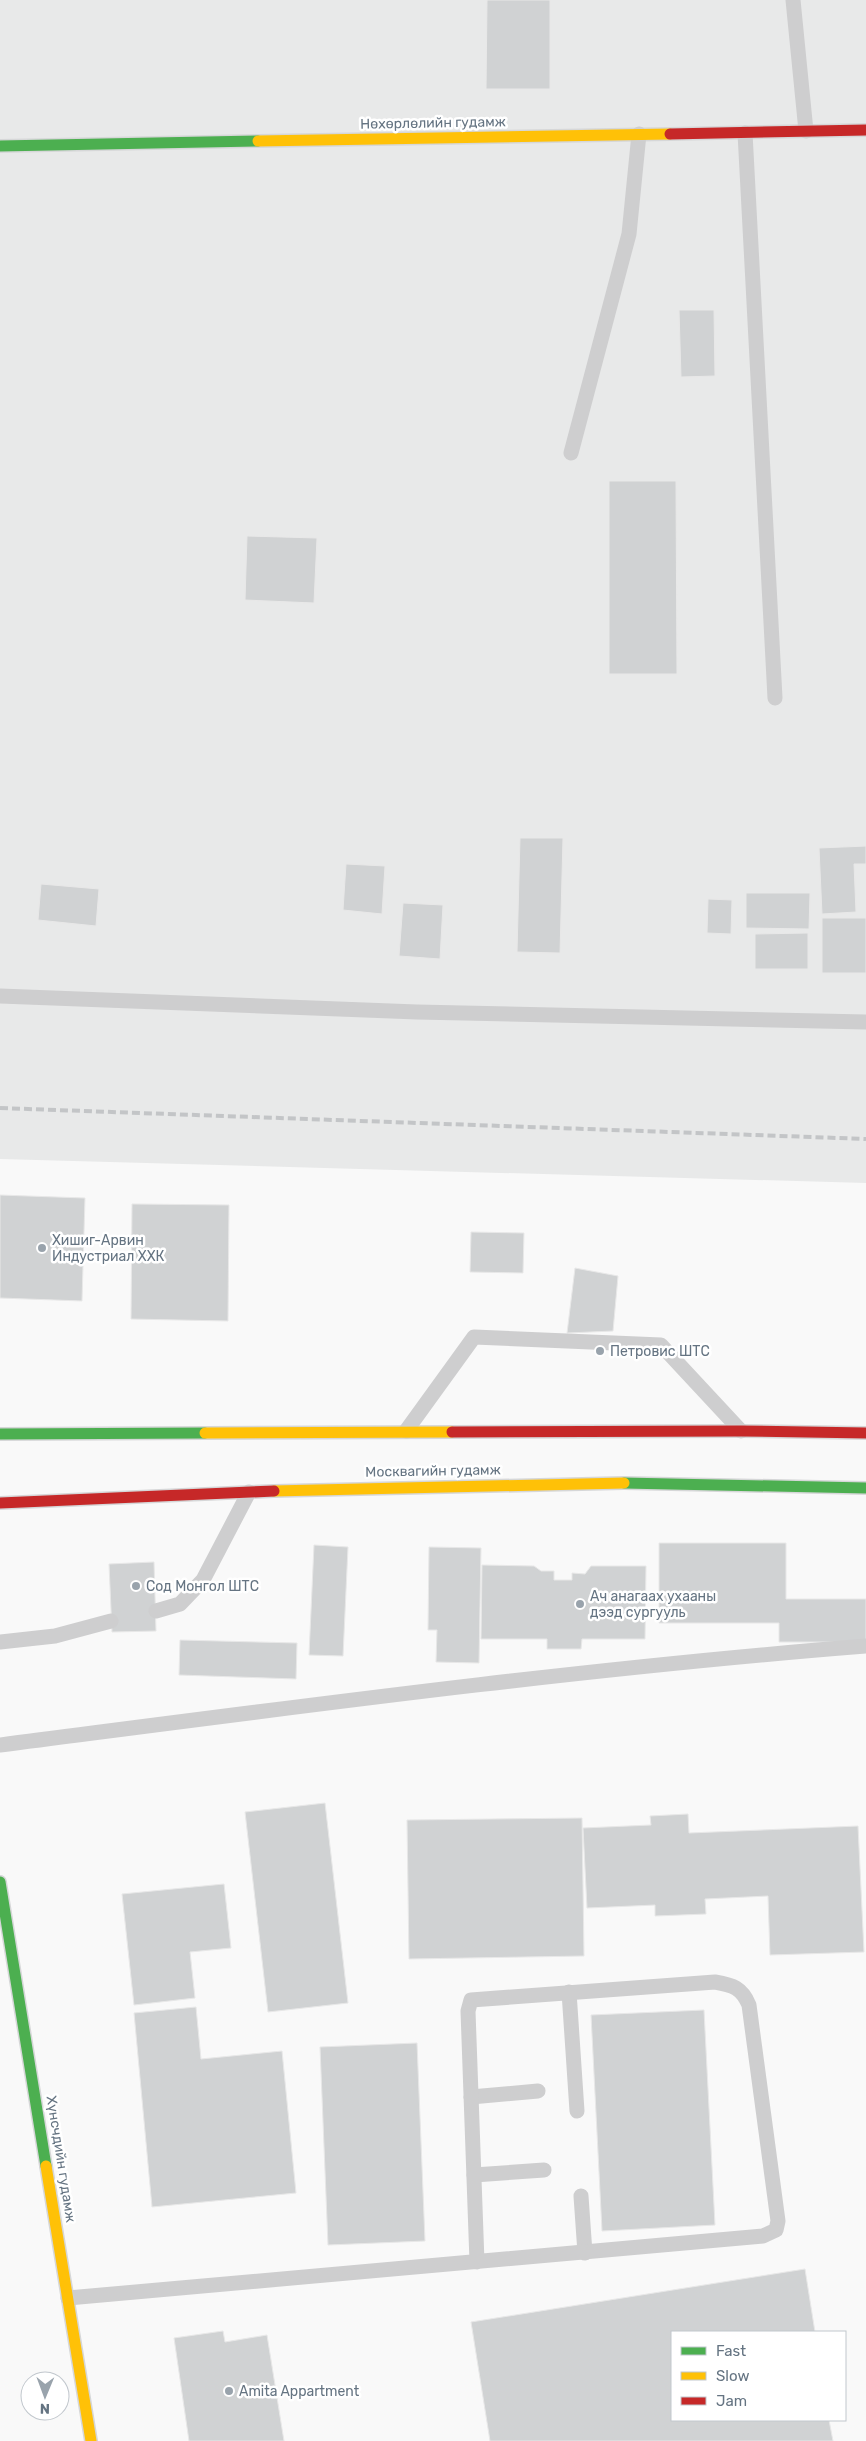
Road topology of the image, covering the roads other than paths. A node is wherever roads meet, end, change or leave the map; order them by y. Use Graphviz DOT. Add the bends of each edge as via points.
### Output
graph roads {
  1 [pos="793,0"];
  2 [pos="866,130"];
  3 [pos="806,131"];
  4 [pos="745,133"];
  5 [pos="639,134"];
  6 [pos="0,146"];
  7 [pos="571,453"];
  8 [pos="775,698"];
  9 [pos="0,996"];
  10 [pos="866,1022"];
  11 [pos="406,1431"];
  12 [pos="741,1431"];
  13 [pos="866,1433"];
  14 [pos="0,1434"];
  15 [pos="866,1488"];
  16 [pos="249,1492"];
  17 [pos="0,1503"];
  18 [pos="156,1611"];
  19 [pos="111,1621"];
  20 [pos="0,1642"];
  21 [pos="866,1646"];
  22 [pos="0,1745"];
  23 [pos="0,1882"];
  24 [pos="569,1992"];
  25 [pos="538,2091"];
  26 [pos="471,2097"];
  27 [pos="577,2111"];
  28 [pos="544,2170"];
  29 [pos="474,2175"];
  30 [pos="581,2196"];
  31 [pos="585,2253"];
  32 [pos="477,2262"];
  33 [pos="68,2298"];
  34 [pos="91,2441"];
  1 -- 3 [label="lane"];
  2 -- 3 [label="main road, Нөхөрлөлийн гудамж"];
  3 -- 4 [label="main road, Нөхөрлөлийн гудамж"];
  4 -- 5 [label="main road, Нөхөрлөлийн гудамж"];
  4 -- 8 [label="lane"];
  5 -- 6 [label="main road, Нөхөрлөлийн гудамж"];
  5 -- 7 [label="lane" via="629,234"];
  9 -- 10 [label="lane" via="417,1012"];
  11 -- 12 [label="main road"];
  11 -- 12 [label="lane" via="474,1337 661,1344"];
  11 -- 14 [label="main road"];
  12 -- 13 [label="main road"];
  15 -- 16 [label="main road, Москвагийн гудамж" via="604,1484"];
  16 -- 17 [label="main road, Москвагийн гудамж"];
  16 -- 18 [label="lane" via="203,1580 180,1604"];
  19 -- 20 [label="lane" via="55,1636"];
  21 -- 22 [label="lane" via="455,1687"];
  23 -- 33 [label="main road, Хүнсчдийн гудамж"];
  24 -- 26 [label="lane" via="471,2000 468,2011"];
  24 -- 27 [label="lane"];
  24 -- 31 [label="lane" via="716,1982 730,1984 744,1993 749,2005 778,2221 776,2230 763,2236"];
  25 -- 26 [label="lane"];
  26 -- 29 [label="lane"];
  28 -- 29 [label="lane"];
  29 -- 32 [label="lane"];
  30 -- 31 [label="lane"];
  31 -- 32 [label="lane"];
  32 -- 33 [label="lane"];
  33 -- 34 [label="main road, Хүнсчдийн гудамж"];
}
